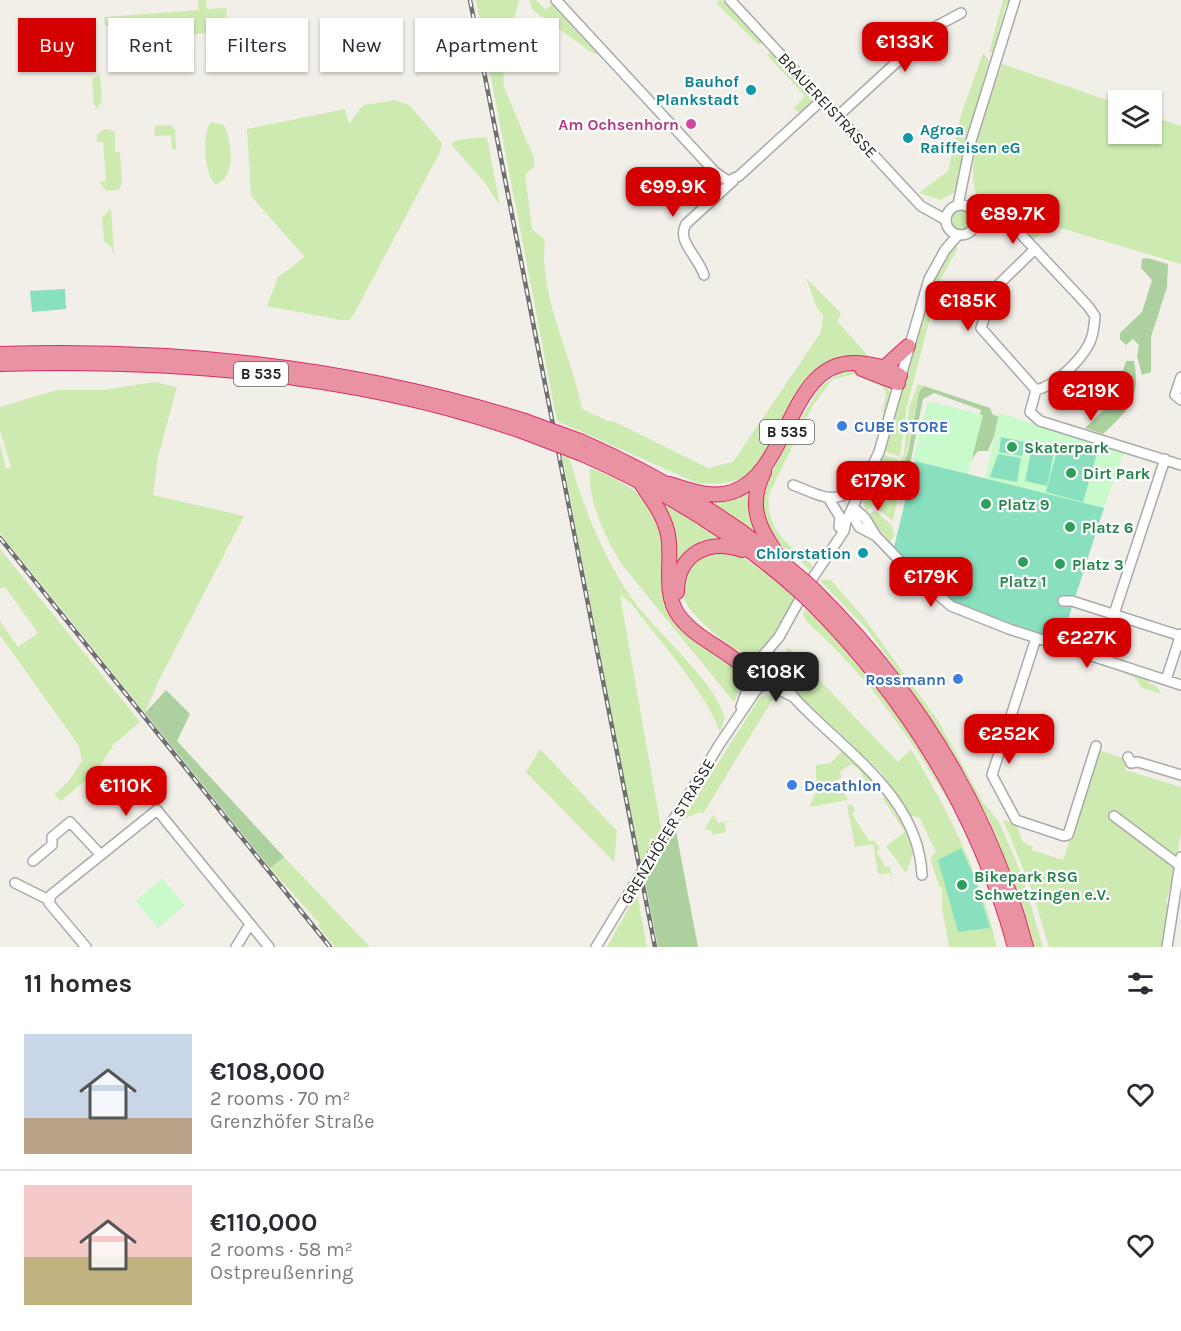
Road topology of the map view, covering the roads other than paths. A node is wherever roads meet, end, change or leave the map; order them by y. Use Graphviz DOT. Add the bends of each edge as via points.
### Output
graph roads {
  1 [pos="556,0"];
  2 [pos="730,0"];
  3 [pos="1015,0"];
  4 [pos="961,13"];
  5 [pos="822,100"];
  6 [pos="838,116"];
  7 [pos="733,181"];
  8 [pos="962,206"];
  9 [pos="976,223"];
  10 [pos="950,224"];
  11 [pos="1035,249"];
  12 [pos="704,275"];
  13 [pos="908,346"];
  14 [pos="0,354"];
  15 [pos="0,364"];
  16 [pos="885,367"];
  17 [pos="1181,377"];
  18 [pos="899,380"];
  19 [pos="1036,390"];
  20 [pos="1181,400"];
  21 [pos="526,427"];
  22 [pos="581,447"];
  23 [pos="1165,459"];
  24 [pos="1181,465"];
  25 [pos="639,481"];
  26 [pos="865,481"];
  27 [pos="669,484"];
  28 [pos="793,485"];
  29 [pos="829,499"];
  30 [pos="852,509"];
  31 [pos="843,526"];
  32 [pos="860,527"];
  33 [pos="876,536"];
  34 [pos="755,555"];
  35 [pos="783,563"];
  36 [pos="800,585"];
  37 [pos="813,597"];
  38 [pos="1063,601"];
  39 [pos="1114,614"];
  40 [pos="1181,635"];
  41 [pos="779,637"];
  42 [pos="1036,638"];
  43 [pos="753,668"];
  44 [pos="773,668"];
  45 [pos="1166,680"];
  46 [pos="764,685"];
  47 [pos="1181,685"];
  48 [pos="795,699"];
  49 [pos="739,715"];
  50 [pos="1096,746"];
  51 [pos="1128,757"];
  52 [pos="1181,775"];
  53 [pos="1114,816"];
  54 [pos="101,855"];
  55 [pos="33,861"];
  56 [pos="1180,861"];
  57 [pos="922,875"];
  58 [pos="15,882"];
  59 [pos="49,900"];
  60 [pos="250,924"];
  61 [pos="86,947"];
  62 [pos="236,947"];
  63 [pos="269,947"];
  64 [pos="596,947"];
  65 [pos="1015,947"];
  66 [pos="1026,947"];
  67 [pos="1167,947"];
  1 -- 7 [label="street" via="715,172"];
  2 -- 5 [label="street, BRAUEREISTRASSE"];
  3 -- 8 [label="street" via="971,141"];
  4 -- 6 [label="street" via="935,27"];
  5 -- 6 [label="street, BRAUEREISTRASSE"];
  5 -- 7 [label="street"];
  6 -- 10 [label="street, BRAUEREISTRASSE" via="927,210"];
  7 -- 12 [label="street" via="681,231"];
  8 -- 9 [label="street" via="973,211"];
  8 -- 10 [label="street"];
  9 -- 10 [label="street" via="968,234"];
  9 -- 11 [label="street" via="1000,224 1017,230"];
  10 -- 13 [label="street, GRENZHÖFER STRASSE" via="945,250 929,279"];
  11 -- 19 [label="street" via="994,289 981,328"];
  11 -- 19 [label="street" via="1095,316 1089,344 1075,362 1046,388"];
  13 -- 16 [label="highway"];
  13 -- 18 [label="street, GRENZHÖFER STRASSE"];
  14 -- 21 [label="highway, B 535" via="171,355 279,366 421,392"];
  15 -- 21 [label="highway, B 535" via="131,364 278,376"];
  16 -- 18 [label="highway, B 535"];
  16 -- 27 [label="highway, B 535" via="845,362 822,372 765,463 743,487 711,495"];
  17 -- 20 [label="street" via="1175,395"];
  18 -- 26 [label="street, GRENZHÖFER STRASSE" via="877,457"];
  18 -- 35 [label="highway, B 535" via="849,367 828,373 814,388 762,478 755,499 759,526"];
  19 -- 23 [label="street" via="1030,412 1040,421"];
  21 -- 22 [label="highway, B 535, bridge"];
  22 -- 25 [label="highway, B 535"];
  22 -- 27 [label="highway, B 535"];
  23 -- 24 [label="street"];
  23 -- 39 [label="street"];
  25 -- 34 [label="highway, B 535"];
  25 -- 43 [label="highway, B 535" via="668,532 669,593 678,615 690,629"];
  26 -- 29 [label="street" via="843,497"];
  26 -- 30 [label="street, GRENZHÖFER STRASSE"];
  27 -- 35 [label="highway, B 535"];
  28 -- 29 [label="street"];
  29 -- 31 [label="street"];
  30 -- 31 [label="street, GRENZHÖFER STRASSE"];
  30 -- 32 [label="street" via="854,522"];
  30 -- 33 [label="street" via="872,525"];
  31 -- 32 [label="street"];
  31 -- 41 [label="street, GRENZHÖFER STRASSE"];
  32 -- 33 [label="street"];
  33 -- 42 [label="street" via="951,606"];
  34 -- 36 [label="highway, B 535"];
  34 -- 43 [label="highway, B 535" via="722,544 703,548 684,563 677,583 685,612"];
  35 -- 36 [label="highway, B 535"];
  36 -- 37 [label="highway, B 535, bridge"];
  37 -- 65 [label="highway, B 535" via="861,654 935,758 977,839"];
  37 -- 66 [label="highway, B 535" via="889,672 945,753 988,839"];
  38 -- 39 [label="street"];
  39 -- 40 [label="street"];
  40 -- 45 [label="street"];
  41 -- 43 [label="street, GRENZHÖFER STRASSE"];
  41 -- 44 [label="street, GRENZHÖFER STRASSE"];
  42 -- 45 [label="street"];
  42 -- 50 [label="street" via="992,776 1016,820 1068,835"];
  43 -- 44 [label="street"];
  43 -- 46 [label="street"];
  43 -- 49 [label="street, GRENZHÖFER STRASSE"];
  44 -- 46 [label="street, GRENZHÖFER STRASSE"];
  44 -- 48 [label="street"];
  45 -- 47 [label="street"];
  46 -- 48 [label="street"];
  46 -- 49 [label="street, GRENZHÖFER STRASSE"];
  48 -- 57 [label="street" via="888,791 921,850"];
  49 -- 64 [label="street, GRENZHÖFER STRASSE"];
  51 -- 52 [label="street" via="1131,763"];
  53 -- 56 [label="street"];
  54 -- 55 [label="street" via="70,822"];
  54 -- 59 [label="street"];
  54 -- 60 [label="street" via="157,810"];
  56 -- 67 [label="street"];
  58 -- 59 [label="street"];
  59 -- 61 [label="street"];
  60 -- 62 [label="street"];
  60 -- 63 [label="street"];
}
